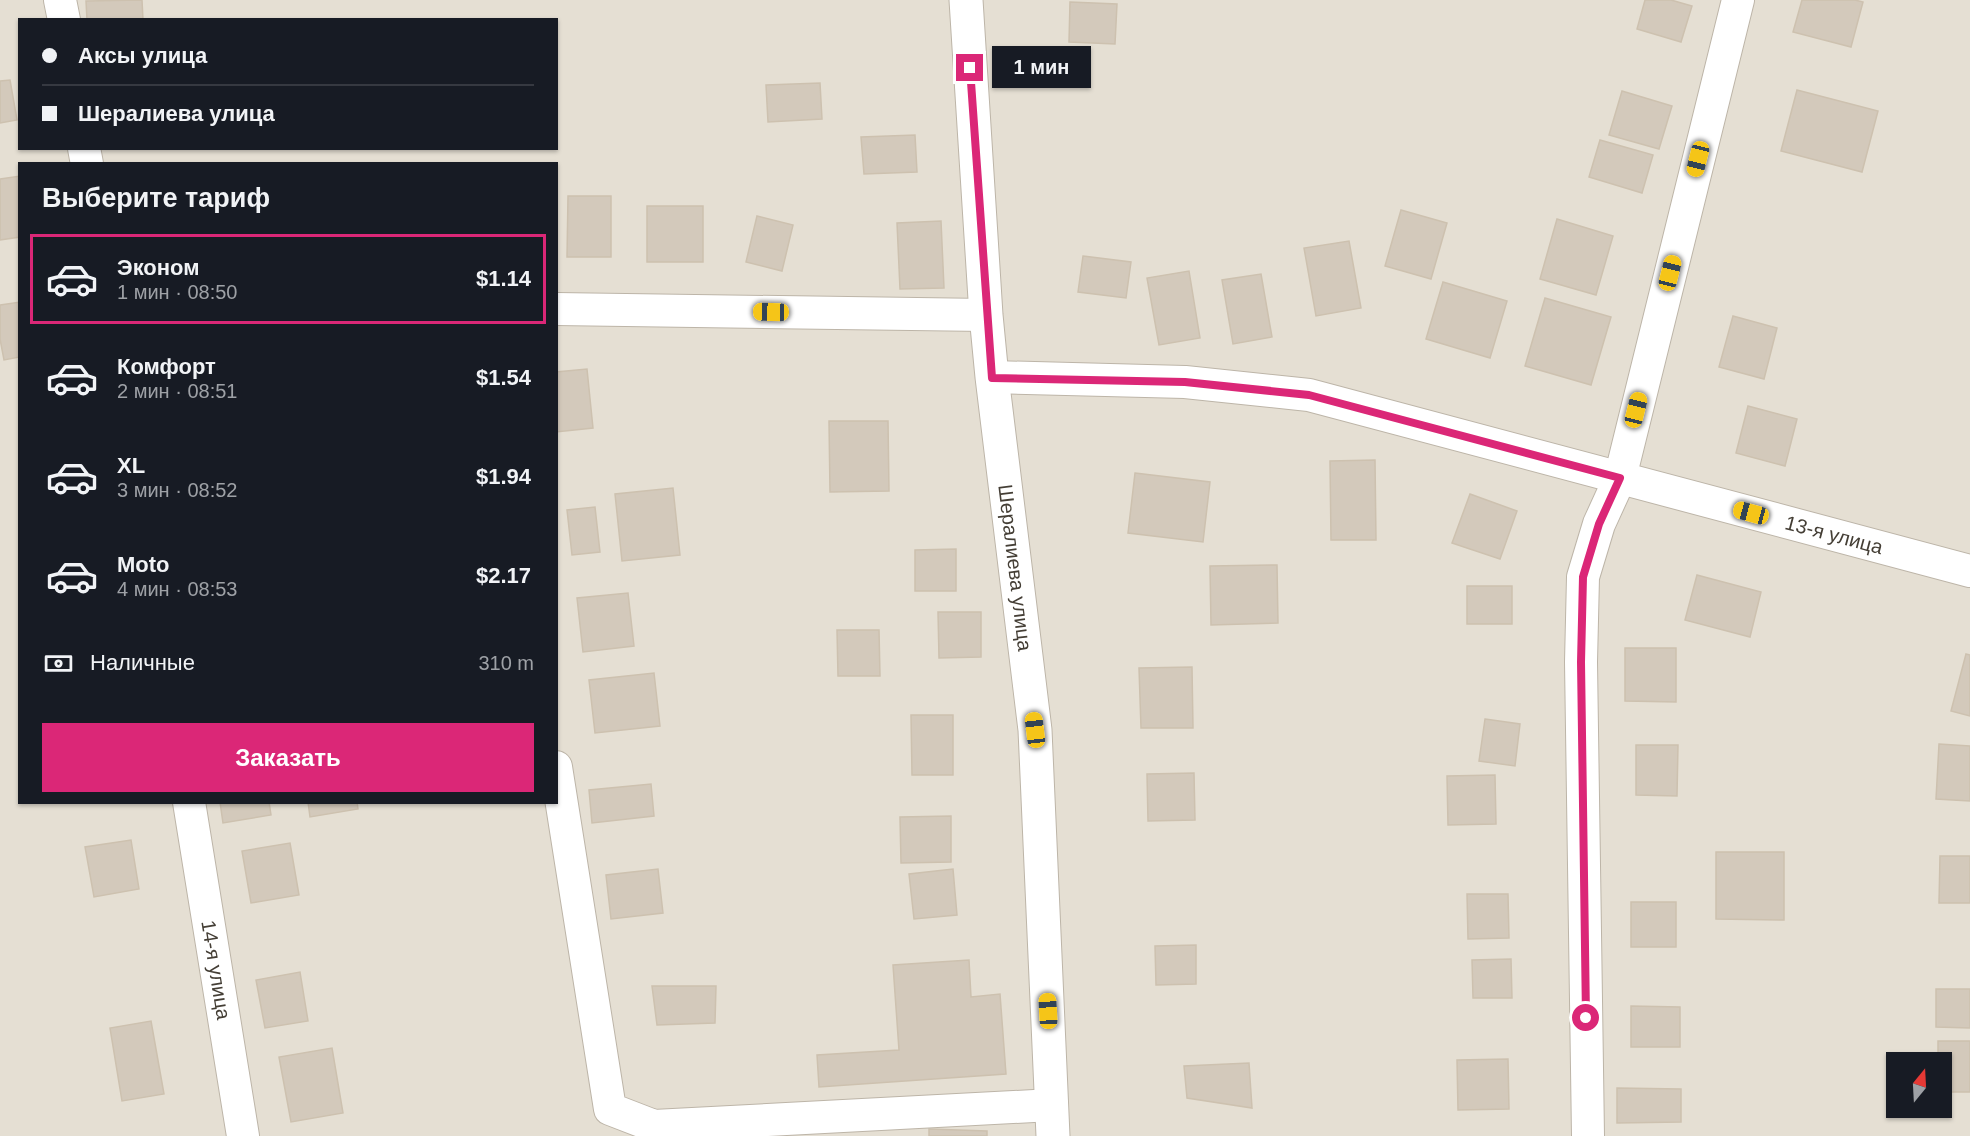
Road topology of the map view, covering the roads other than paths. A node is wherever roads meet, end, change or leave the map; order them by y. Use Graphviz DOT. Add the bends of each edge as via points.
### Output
graph roads {
  1 [pos="60,0"];
  2 [pos="966,0"];
  3 [pos="1738,0"];
  4 [pos="64,18"];
  5 [pos="558,309"];
  6 [pos="986,315"];
  7 [pos="992,378"];
  8 [pos="1620,478"];
  9 [pos="1970,571"];
  10 [pos="558,780"];
  11 [pos="189,804"];
  12 [pos="1052,1120"];
  13 [pos="243,1136"];
  14 [pos="1588,1136"];
  1 -- 4 [label="street"];
  2 -- 6 [label="street, Шералиева улица"];
  3 -- 8 [label="street"];
  5 -- 6 [label="street"];
  6 -- 7 [label="street, Шералиева улица"];
  7 -- 8 [label="street, 13-я улица" via="1185,382 1309,395"];
  7 -- 12 [label="street, Шералиева улица" via="1035,730"];
  8 -- 9 [label="street, 13-я улица"];
  8 -- 14 [label="street" via="1599,524 1583,577"];
  10 -- 12 [label="street" via="609,1109 654,1126"];
  11 -- 13 [label="street, 14-я улица"];
}
